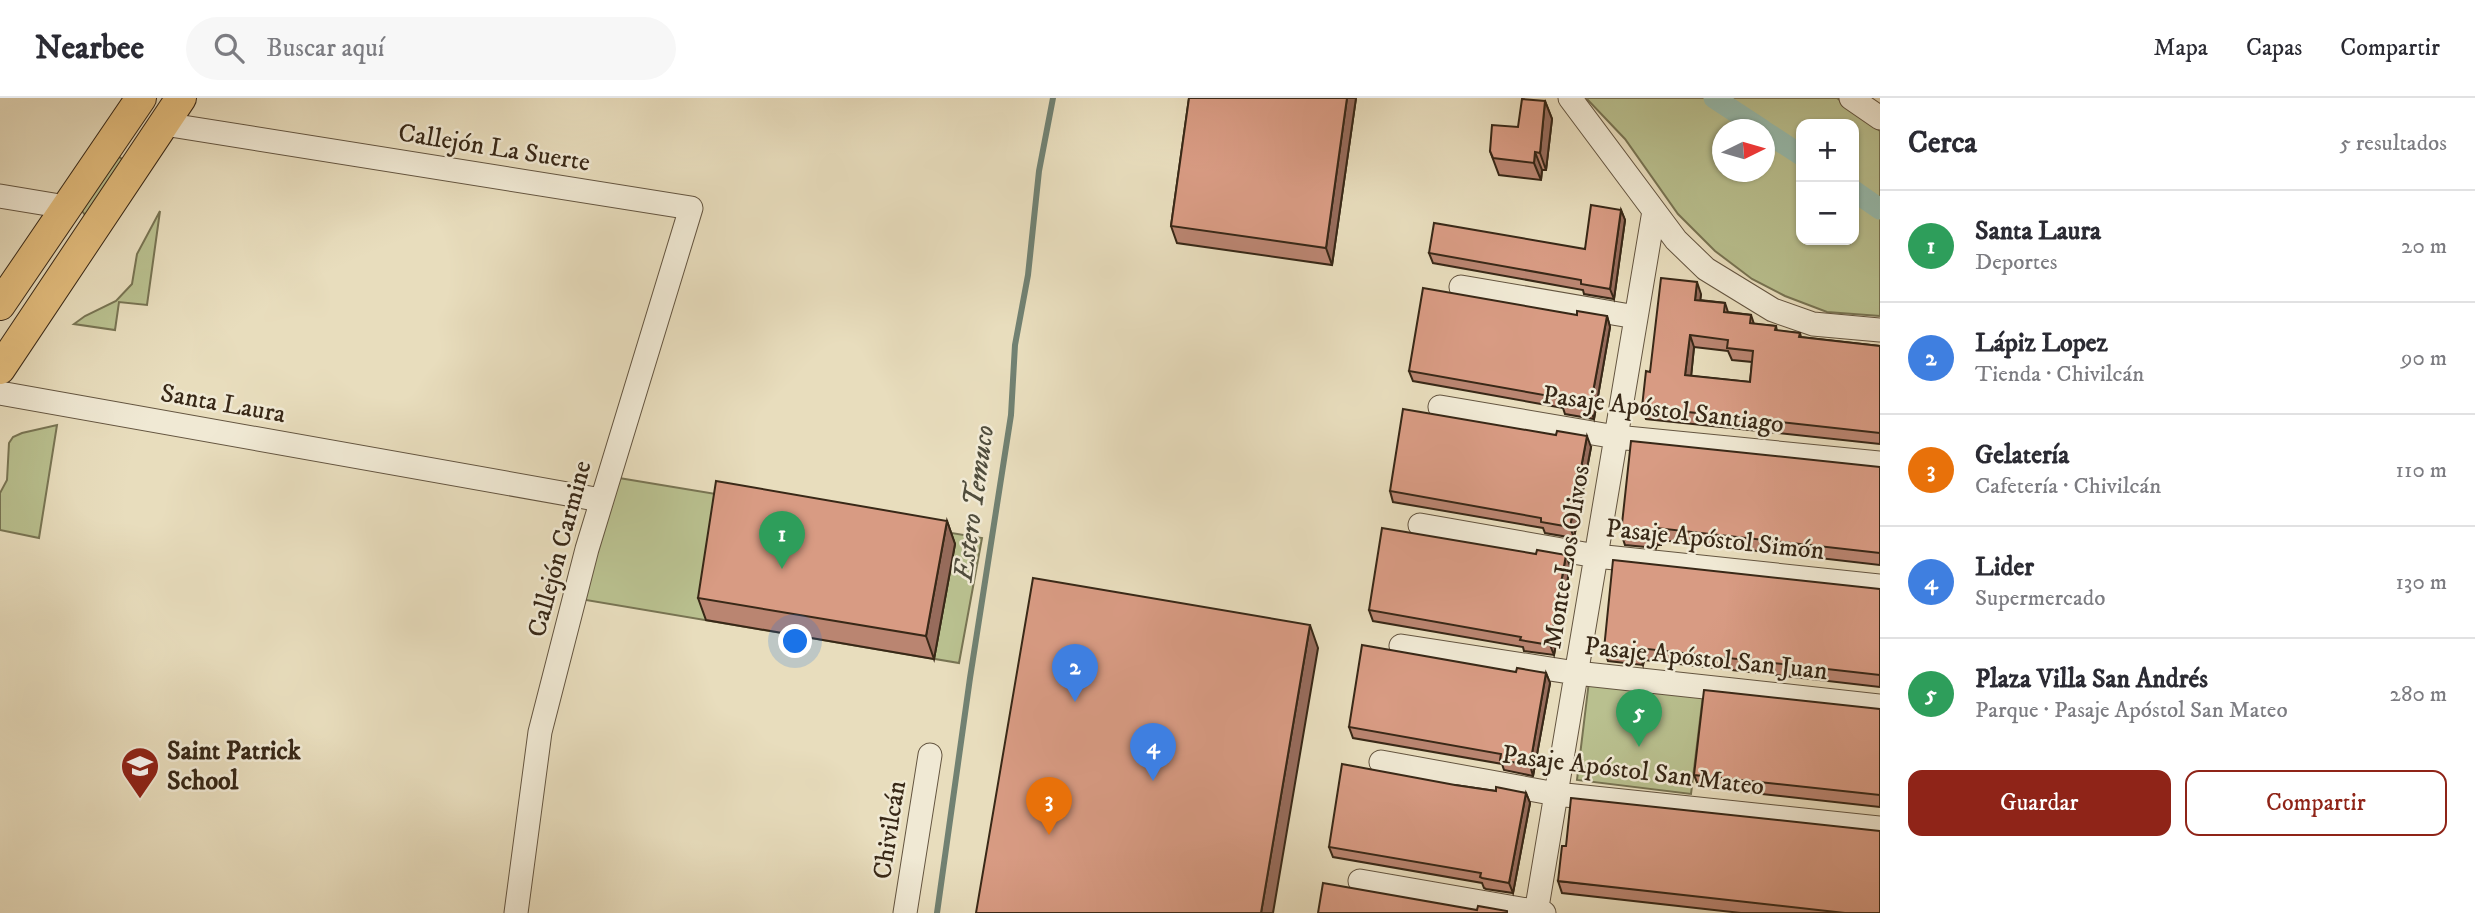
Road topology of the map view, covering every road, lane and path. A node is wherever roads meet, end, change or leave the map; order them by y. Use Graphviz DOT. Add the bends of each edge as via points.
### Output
graph roads {
  1 [pos="141,98"];
  2 [pos="181,98"];
  3 [pos="1570,98"];
  4 [pos="1852,98"];
  5 [pos="1880,118"];
  6 [pos="164,124"];
  7 [pos="0,196"];
  8 [pos="66,207"];
  9 [pos="691,208"];
  10 [pos="1654,211"];
  11 [pos="77,254"];
  12 [pos="1461,287"];
  13 [pos="0,305"];
  14 [pos="1636,317"];
  15 [pos="1880,330"];
  16 [pos="0,369"];
  17 [pos="0,393"];
  18 [pos="1440,407"];
  19 [pos="1616,437"];
  20 [pos="1880,463"];
  21 [pos="601,500"];
  22 [pos="1420,525"];
  23 [pos="1596,556"];
  24 [pos="1880,586"];
  25 [pos="1401,646"];
  26 [pos="1576,673"];
  27 [pos="1880,706"];
  28 [pos="930,755"];
  29 [pos="1381,762"];
  30 [pos="1556,794"];
  31 [pos="1880,828"];
  32 [pos="1360,881"];
  33 [pos="516,913"];
  34 [pos="905,913"];
  35 [pos="1536,913"];
  36 [pos="1544,913"];
  1 -- 8 [label="main road"];
  2 -- 6 [label="main road"];
  3 -- 10 [label="street"];
  4 -- 5 [label="street"];
  6 -- 9 [label="street, Callejón La Suerte"];
  6 -- 11 [label="main road"];
  7 -- 8 [label="street"];
  8 -- 11 [label="main road" via="78,232"];
  8 -- 13 [label="main road"];
  9 -- 21 [label="street, Callejón Carmine"];
  10 -- 14 [label="street, Monte Los Olivos"];
  10 -- 15 [label="street" via="1706,269 1773,310 1813,324"];
  11 -- 16 [label="main road"];
  12 -- 14 [label="street"];
  14 -- 19 [label="street, Monte Los Olivos"];
  17 -- 21 [label="street, Santa Laura"];
  18 -- 19 [label="street, Pasaje Apóstol Santiago"];
  19 -- 20 [label="street, Pasaje Apóstol Santiago"];
  19 -- 23 [label="street, Monte Los Olivos"];
  21 -- 33 [label="street, Callejón Carmine" via="540,732"];
  22 -- 23 [label="street, Pasaje Apóstol Simón"];
  23 -- 24 [label="street, Pasaje Apóstol Simón"];
  23 -- 26 [label="street, Monte Los Olivos"];
  25 -- 26 [label="street, Pasaje Apóstol San Juan"];
  26 -- 27 [label="street, Pasaje Apóstol San Juan"];
  26 -- 30 [label="street, Monte Los Olivos"];
  28 -- 34 [label="street, Chivilcán"];
  29 -- 30 [label="street, Pasaje Apóstol San Mateo"];
  30 -- 31 [label="street, Pasaje Apóstol San Mateo"];
  30 -- 35 [label="street, Monte Los Olivos"];
  32 -- 35 [label="street"];
  35 -- 36 [label="street"];
}
